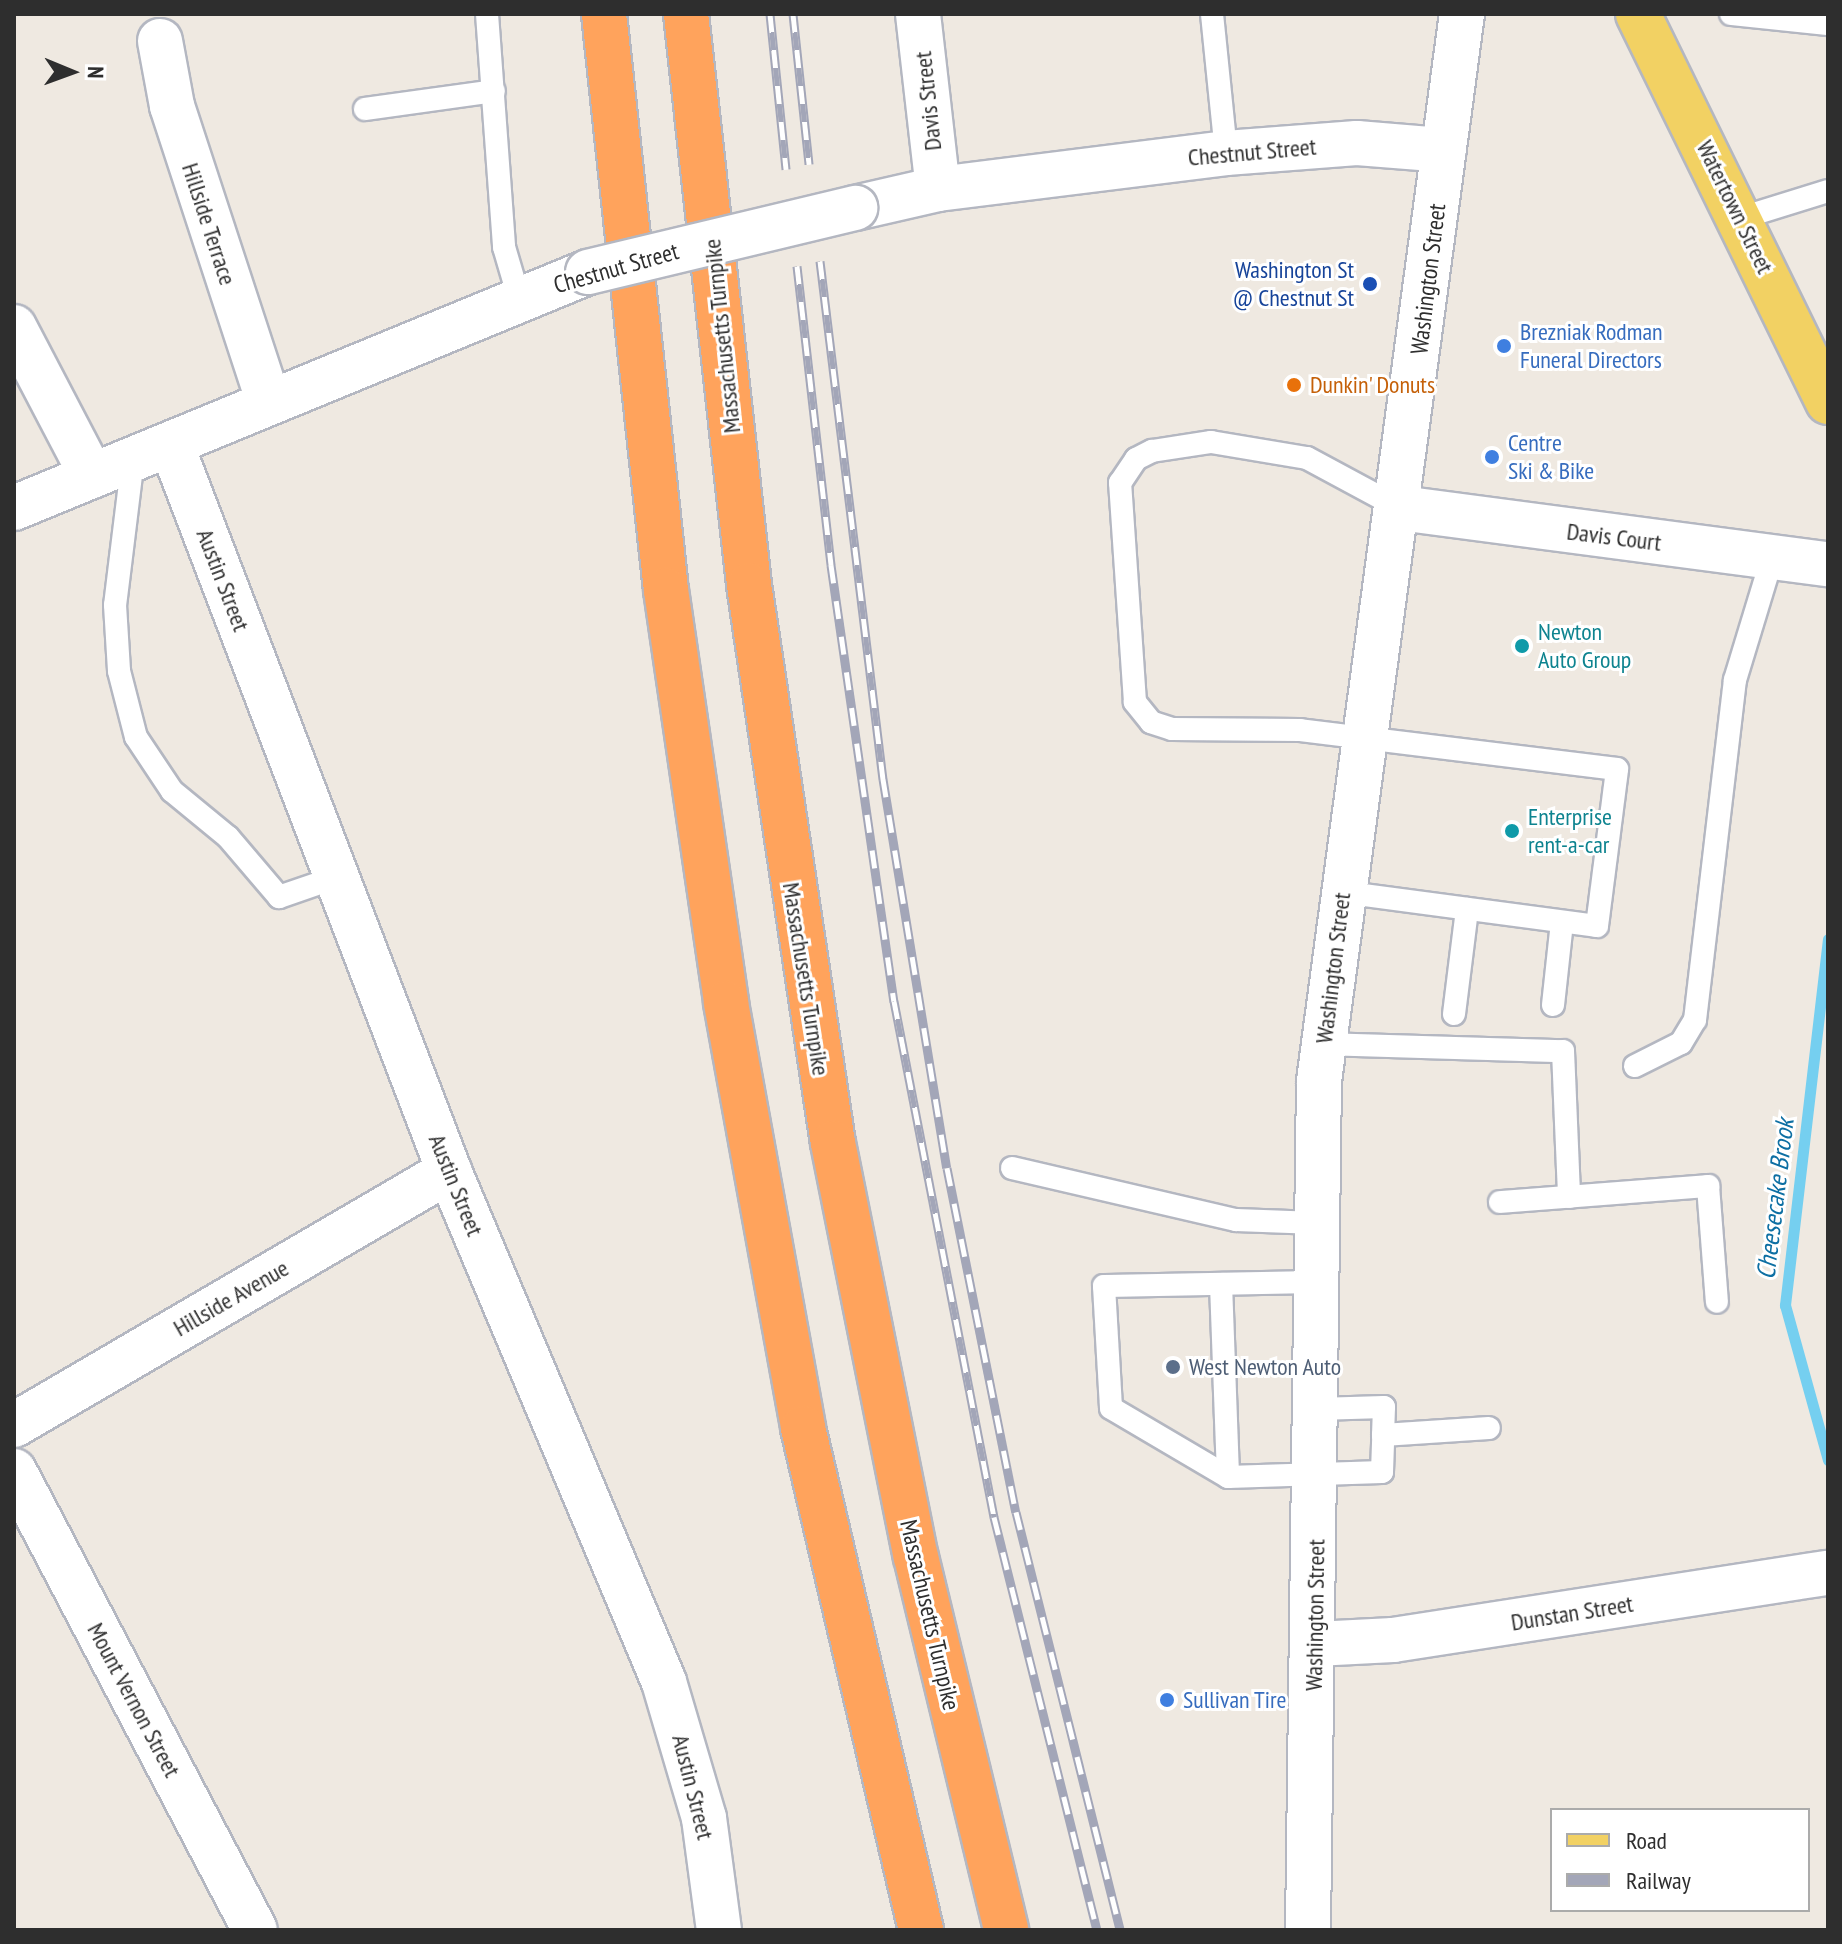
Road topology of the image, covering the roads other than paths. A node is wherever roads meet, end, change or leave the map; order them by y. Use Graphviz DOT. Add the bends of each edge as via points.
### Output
graph roads {
  1 [pos="487,14"];
  2 [pos="604,14"];
  3 [pos="686,14"];
  4 [pos="918,14"];
  5 [pos="1212,14"];
  6 [pos="1462,14"];
  7 [pos="1638,14"];
  8 [pos="1731,14"];
  9 [pos="1828,24"];
  10 [pos="160,41"];
  11 [pos="494,91"];
  12 [pos="365,109"];
  13 [pos="1444,150"];
  14 [pos="1226,153"];
  15 [pos="938,189"];
  16 [pos="1828,191"];
  17 [pos="1741,218"];
  18 [pos="519,298"];
  19 [pos="14,327"];
  20 [pos="1816,348"];
  21 [pos="1828,402"];
  22 [pos="269,403"];
  23 [pos="152,452"];
  24 [pos="92,476"];
  25 [pos="14,508"];
  26 [pos="1400,508"];
  27 [pos="1772,558"];
  28 [pos="1828,564"];
  29 [pos="1365,738"];
  30 [pos="337,877"];
  31 [pos="1342,892"];
  32 [pos="1467,909"];
  33 [pos="1562,922"];
  34 [pos="1553,1005"];
  35 [pos="1454,1014"];
  36 [pos="1322,1044"];
  37 [pos="1635,1066"];
  38 [pos="1012,1168"];
  39 [pos="449,1171"];
  40 [pos="1569,1197"];
  41 [pos="1500,1202"];
  42 [pos="1317,1223"];
  43 [pos="1316,1282"];
  44 [pos="1221,1284"];
  45 [pos="1717,1302"];
  46 [pos="1317,1409"];
  47 [pos="14,1425"];
  48 [pos="1489,1428"];
  49 [pos="1383,1435"];
  50 [pos="14,1471"];
  51 [pos="1317,1474"];
  52 [pos="1228,1477"];
  53 [pos="1828,1573"];
  54 [pos="1315,1644"];
  55 [pos="255,1930"];
  56 [pos="719,1930"];
  57 [pos="921,1930"];
  58 [pos="1006,1930"];
  59 [pos="1308,1930"];
  1 -- 11 [label="lane"];
  2 -- 57 [label="highway" via="666,590 731,1035 819,1502"];
  3 -- 58 [label="highway, Massachusetts Turnpike" via="751,601 828,1112 909,1526"];
  4 -- 15 [label="main road, Davis Street"];
  5 -- 14 [label="lane"];
  6 -- 13 [label="main road, Washington Street"];
  7 -- 17 [label="main road, Watertown Street"];
  8 -- 9 [label="lane"];
  10 -- 22 [label="main road, Hillside Terrace" via="169,97"];
  11 -- 12 [label="lane"];
  11 -- 18 [label="lane" via="504,247"];
  13 -- 14 [label="main road, Chestnut Street" via="1357,143"];
  13 -- 26 [label="main road, Washington Street"];
  14 -- 15 [label="main road, Chestnut Street"];
  15 -- 18 [label="main road, Chestnut Street, bridge" via="588,272"];
  16 -- 17 [label="lane"];
  17 -- 20 [label="main road, Watertown Street"];
  18 -- 22 [label="main road, Chestnut Street"];
  19 -- 24 [label="main road"];
  20 -- 21 [label="main road, Watertown Street"];
  22 -- 23 [label="main road, Chestnut Street"];
  23 -- 24 [label="main road, Chestnut Street"];
  23 -- 30 [label="main road, Austin Street"];
  23 -- 30 [label="lane" via="115,605 119,671 136,737 172,791 228,837 279,897"];
  24 -- 25 [label="main road, Chestnut Street"];
  26 -- 27 [label="main road, Davis Court"];
  26 -- 29 [label="main road, Washington Street"];
  26 -- 29 [label="lane" via="1307,458 1211,442 1152,451 1136,459 1120,483 1135,702 1151,722"];
  27 -- 28 [label="main road, Davis Court"];
  27 -- 37 [label="lane" via="1735,680 1695,1020 1681,1043"];
  29 -- 31 [label="main road, Washington Street"];
  29 -- 33 [label="lane" via="1617,769 1597,926"];
  30 -- 39 [label="main road, Austin Street"];
  31 -- 32 [label="lane"];
  31 -- 36 [label="main road, Washington Street"];
  32 -- 33 [label="lane"];
  32 -- 35 [label="lane"];
  33 -- 34 [label="lane"];
  36 -- 40 [label="lane" via="1563,1051"];
  36 -- 42 [label="main road, Washington Street"];
  38 -- 42 [label="lane" via="1236,1220"];
  39 -- 47 [label="main road, Hillside Avenue"];
  39 -- 56 [label="main road, Austin Street" via="664,1682 704,1818"];
  40 -- 41 [label="lane"];
  40 -- 45 [label="lane" via="1708,1186"];
  42 -- 43 [label="main road, Washington Street"];
  43 -- 44 [label="lane"];
  43 -- 46 [label="main road, Washington Street"];
  44 -- 52 [label="lane"];
  44 -- 52 [label="lane" via="1104,1286 1111,1408"];
  46 -- 49 [label="lane" via="1384,1407"];
  46 -- 51 [label="main road, Washington Street"];
  48 -- 49 [label="lane"];
  49 -- 51 [label="lane" via="1382,1472"];
  50 -- 55 [label="main road, Mount Vernon Street"];
  51 -- 52 [label="lane"];
  51 -- 54 [label="main road, Washington Street"];
  53 -- 54 [label="main road, Dunstan Street" via="1393,1640"];
  54 -- 59 [label="main road, Washington Street"];
}
